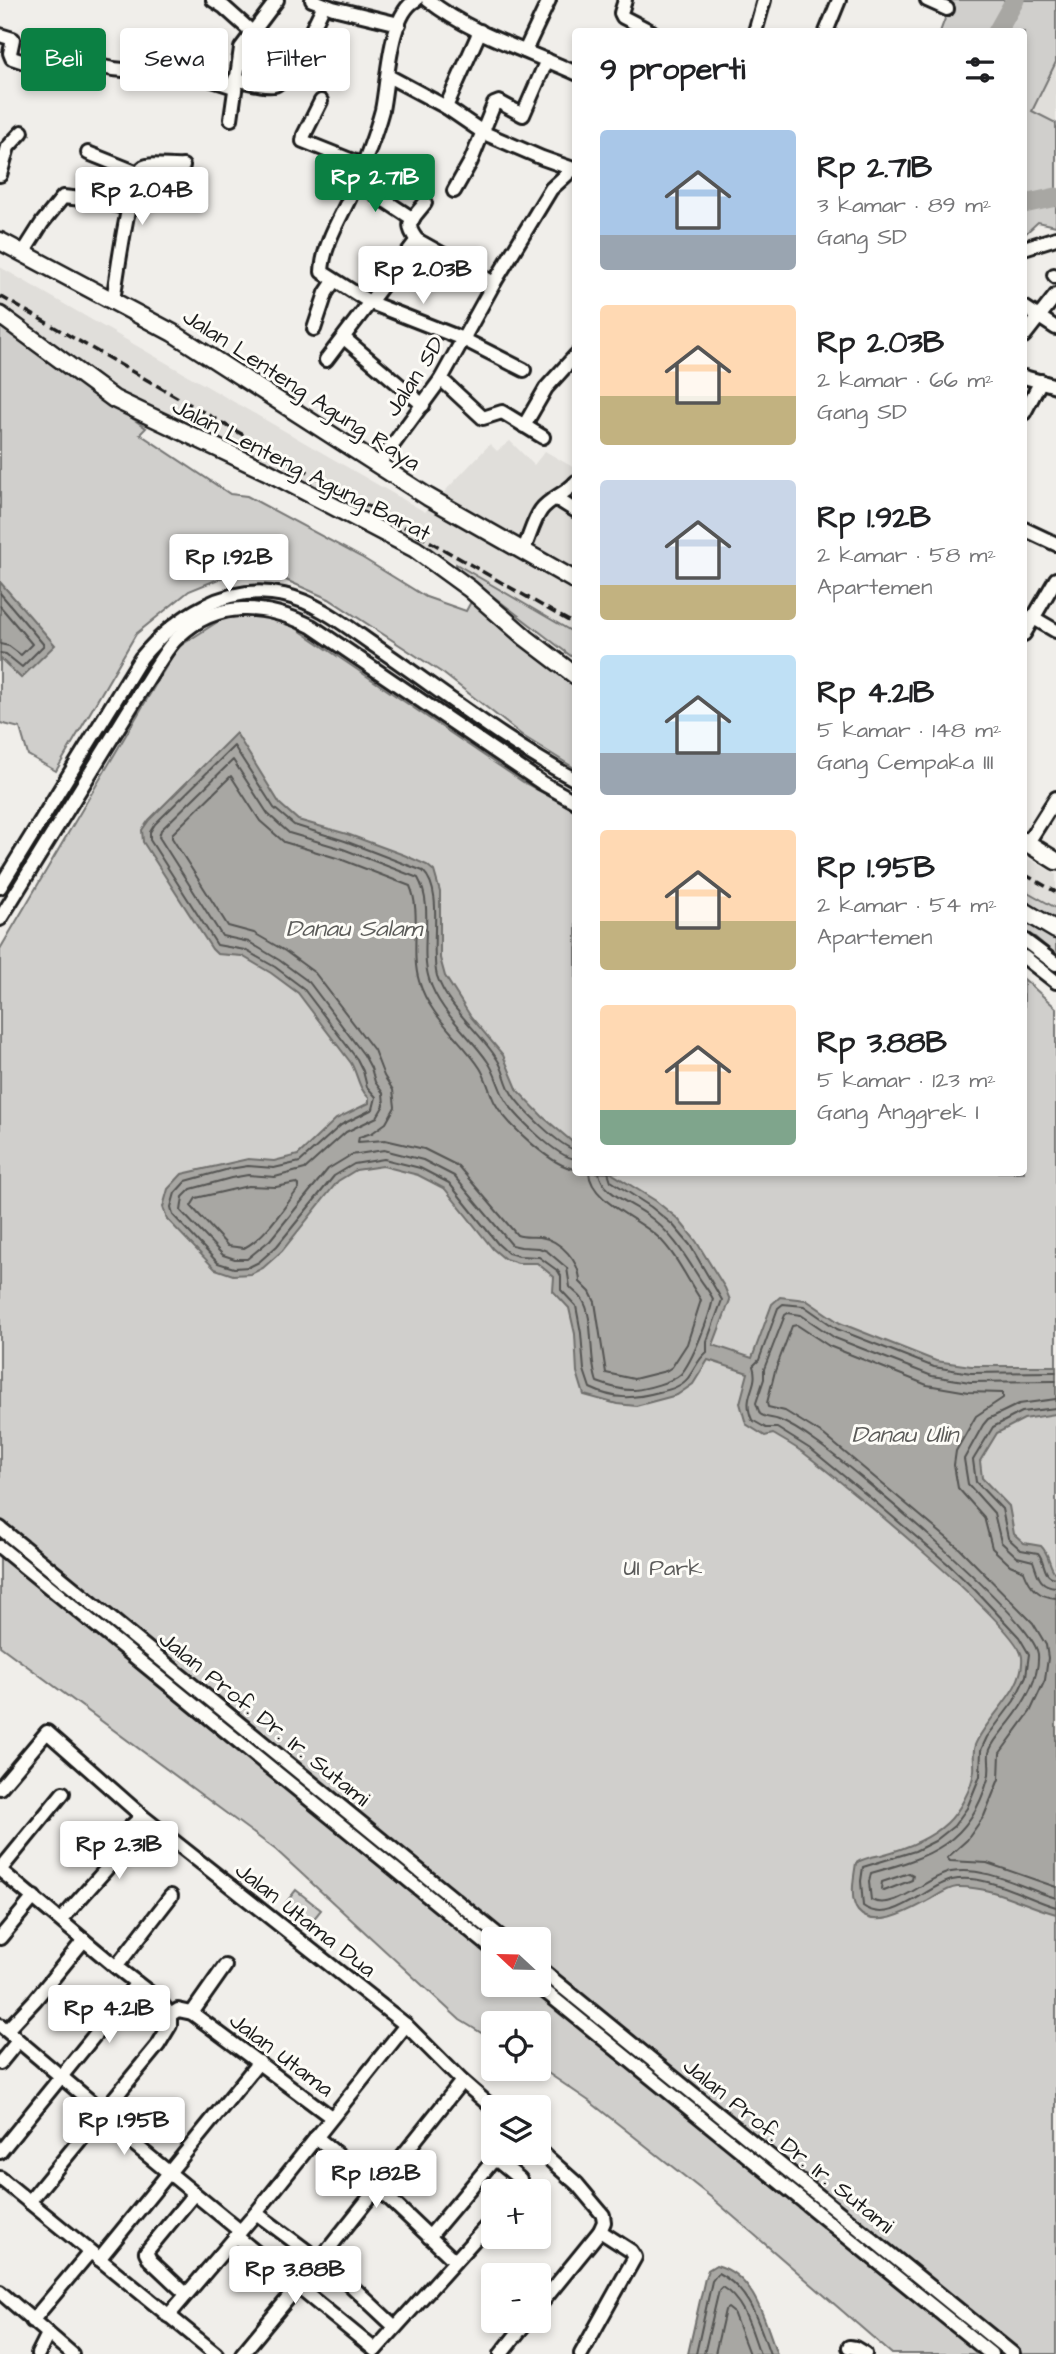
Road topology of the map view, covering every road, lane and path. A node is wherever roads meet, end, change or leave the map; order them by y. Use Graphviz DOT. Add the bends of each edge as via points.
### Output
graph roads {
  1 [pos="213,0"];
  2 [pos="277,0"];
  3 [pos="416,0"];
  4 [pos="428,0"];
  5 [pos="533,0"];
  6 [pos="625,0"];
  7 [pos="764,0"];
  8 [pos="839,0"];
  9 [pos="927,0"];
  10 [pos="318,3"];
  11 [pos="547,4"];
  12 [pos="947,9"];
  13 [pos="398,24"];
  14 [pos="248,28"];
  15 [pos="255,28"];
  16 [pos="642,28"];
  17 [pos="756,28"];
  18 [pos="828,28"];
  19 [pos="480,31"];
  20 [pos="0,35"];
  21 [pos="242,47"];
  22 [pos="525,51"];
  23 [pos="547,60"];
  24 [pos="572,71"];
  25 [pos="388,76"];
  26 [pos="235,83"];
  27 [pos="321,101"];
  28 [pos="446,107"];
  29 [pos="231,120"];
  30 [pos="22,132"];
  31 [pos="484,133"];
  32 [pos="88,153"];
  33 [pos="363,165"];
  34 [pos="183,166"];
  35 [pos="572,168"];
  36 [pos="572,171"];
  37 [pos="138,173"];
  38 [pos="0,174"];
  39 [pos="356,182"];
  40 [pos="454,191"];
  41 [pos="425,203"];
  42 [pos="128,208"];
  43 [pos="413,219"];
  44 [pos="1056,238"];
  45 [pos="417,240"];
  46 [pos="0,241"];
  47 [pos="1027,247"];
  48 [pos="23,253"];
  49 [pos="334,281"];
  50 [pos="494,283"];
  51 [pos="1056,295"];
  52 [pos="113,300"];
  53 [pos="371,303"];
  54 [pos="1027,309"];
  55 [pos="0,315"];
  56 [pos="1039,318"];
  57 [pos="1056,328"];
  58 [pos="314,329"];
  59 [pos="1027,332"];
  60 [pos="344,338"];
  61 [pos="463,339"];
  62 [pos="572,359"];
  63 [pos="326,360"];
  64 [pos="524,370"];
  65 [pos="1027,378"];
  66 [pos="441,379"];
  67 [pos="1041,381"];
  68 [pos="1056,386"];
  69 [pos="423,405"];
  70 [pos="1027,407"];
  71 [pos="524,426"];
  72 [pos="542,438"];
  73 [pos="378,465"];
  74 [pos="572,486"];
  75 [pos="557,499"];
  76 [pos="572,508"];
  77 [pos="1027,530"];
  78 [pos="1056,544"];
  79 [pos="523,551"];
  80 [pos="572,579"];
  81 [pos="1056,579"];
  82 [pos="1032,617"];
  83 [pos="1027,628"];
  84 [pos="1056,631"];
  85 [pos="572,673"];
  86 [pos="84,750"];
  87 [pos="98,759"];
  88 [pos="572,778"];
  89 [pos="572,797"];
  90 [pos="1056,798"];
  91 [pos="1027,836"];
  92 [pos="1056,850"];
  93 [pos="1056,861"];
  94 [pos="0,887"];
  95 [pos="1027,913"];
  96 [pos="0,919"];
  97 [pos="1056,930"];
  98 [pos="1027,942"];
  99 [pos="1027,959"];
  100 [pos="1056,964"];
  101 [pos="1056,982"];
  102 [pos="0,1528"];
  103 [pos="0,1548"];
  104 [pos="0,1788"];
  105 [pos="63,1793"];
  106 [pos="142,1815"];
  107 [pos="0,1870"];
  108 [pos="171,1896"];
  109 [pos="34,1897"];
  110 [pos="61,1920"];
  111 [pos="488,1927"];
  112 [pos="0,1938"];
  113 [pos="481,1939"];
  114 [pos="85,1940"];
  115 [pos="225,1966"];
  116 [pos="116,1967"];
  117 [pos="551,1978"];
  118 [pos="136,1983"];
  119 [pos="551,1996"];
  120 [pos="192,2013"];
  121 [pos="170,2015"];
  122 [pos="406,2025"];
  123 [pos="3,2028"];
  124 [pos="18,2041"];
  125 [pos="260,2062"];
  126 [pos="0,2063"];
  127 [pos="62,2077"];
  128 [pos="462,2081"];
  129 [pos="481,2098"];
  130 [pos="101,2114"];
  131 [pos="331,2118"];
  132 [pos="316,2137"];
  133 [pos="0,2152"];
  134 [pos="551,2160"];
  135 [pos="170,2173"];
  136 [pos="0,2178"];
  137 [pos="514,2179"];
  138 [pos="377,2187"];
  139 [pos="194,2194"];
  140 [pos="29,2202"];
  141 [pos="256,2213"];
  142 [pos="600,2231"];
  143 [pos="481,2232"];
  144 [pos="238,2234"];
  145 [pos="429,2237"];
  146 [pos="94,2255"];
  147 [pos="319,2261"];
  148 [pos="455,2261"];
  149 [pos="299,2287"];
  150 [pos="551,2291"];
  151 [pos="0,2292"];
  152 [pos="186,2294"];
  153 [pos="168,2316"];
  154 [pos="32,2321"];
  155 [pos="395,2327"];
  156 [pos="518,2333"];
  157 [pos="48,2334"];
  158 [pos="849,2347"];
  159 [pos="375,2352"];
  160 [pos="38,2354"];
  161 [pos="72,2354"];
  162 [pos="215,2354"];
  163 [pos="242,2354"];
  164 [pos="501,2354"];
  165 [pos="581,2354"];
  166 [pos="865,2354"];
  167 [pos="991,2354"];
  168 [pos="1013,2354"];
  1 -- 14 [label="street"];
  2 -- 15 [label="street"];
  3 -- 13 [label="street"];
  4 -- 19 [label="street"];
  5 -- 11 [label="street"];
  6 -- 16 [label="street" via="623,17"];
  7 -- 17 [label="street"];
  8 -- 18 [label="street"];
  9 -- 12 [label="street"];
  10 -- 13 [label="street"];
  10 -- 26 [label="street" via="291,69 281,82"];
  11 -- 22 [label="street"];
  13 -- 25 [label="street"];
  19 -- 22 [label="street"];
  19 -- 28 [label="street"];
  20 -- 26 [label="street" via="13,39 12,58 33,65 84,63 156,73 191,66 206,78"];
  21 -- 26 [label="street"];
  22 -- 23 [label="street"];
  23 -- 24 [label="street"];
  23 -- 31 [label="street" via="523,115 496,102"];
  25 -- 28 [label="street"];
  25 -- 33 [label="street"];
  26 -- 29 [label="street"];
  27 -- 33 [label="street" via="303,141"];
  28 -- 31 [label="street"];
  30 -- 38 [label="street" via="8,147"];
  31 -- 35 [label="street"];
  31 -- 40 [label="street"];
  32 -- 37 [label="street"];
  33 -- 39 [label="street"];
  34 -- 37 [label="street" via="149,165"];
  36 -- 50 [label="street, Jalan SD" via="551,189"];
  37 -- 42 [label="street"];
  39 -- 43 [label="street"];
  39 -- 49 [label="street" via="322,268"];
  41 -- 43 [label="street"];
  42 -- 48 [label="street" via="63,197"];
  42 -- 52 [label="street"];
  43 -- 45 [label="street" via="409,231"];
  44 -- 47 [label="street"];
  45 -- 50 [label="street"];
  45 -- 53 [label="street"];
  46 -- 48 [label="main road, Jalan Lenteng Agung Raya"];
  48 -- 52 [label="main road, Jalan Lenteng Agung Raya"];
  49 -- 53 [label="street"];
  49 -- 58 [label="street"];
  50 -- 61 [label="street, Jalan SD"];
  51 -- 56 [label="street"];
  52 -- 73 [label="main road, Jalan Lenteng Agung Raya" via="173,333"];
  53 -- 60 [label="street"];
  53 -- 61 [label="street"];
  54 -- 56 [label="street"];
  55 -- 85 [label="main road, Jalan Lenteng Agung Barat" via="114,399 415,549"];
  56 -- 57 [label="street"];
  56 -- 59 [label="street"];
  60 -- 63 [label="street"];
  60 -- 69 [label="street"];
  61 -- 64 [label="street"];
  61 -- 66 [label="street, Jalan SD"];
  62 -- 71 [label="street" via="546,388"];
  65 -- 67 [label="street"];
  66 -- 69 [label="street, Jalan SD"];
  66 -- 71 [label="street" via="483,418 502,412"];
  67 -- 68 [label="street"];
  67 -- 70 [label="street"];
  69 -- 73 [label="street, Jalan SD"];
  71 -- 72 [label="street"];
  73 -- 79 [label="main road, Jalan Lenteng Agung Raya"];
  74 -- 75 [label="street"];
  75 -- 76 [label="street"];
  75 -- 79 [label="street" via="538,515"];
  77 -- 78 [label="street"];
  79 -- 80 [label="main road, Jalan Lenteng Agung Raya"];
  81 -- 82 [label="street"];
  82 -- 83 [label="street"];
  82 -- 84 [label="street"];
  86 -- 87 [label="street"];
  86 -- 88 [label="street" via="158,637 211,602 263,593 292,597 321,610 515,744"];
  86 -- 94 [label="street"];
  87 -- 89 [label="street" via="177,637 218,613 243,608 281,613 311,626 542,783"];
  87 -- 96 [label="street"];
  90 -- 91 [label="street"];
  91 -- 92 [label="main road"];
  91 -- 93 [label="main road"];
  95 -- 97 [label="main road"];
  98 -- 100 [label="street"];
  99 -- 101 [label="street"];
  102 -- 111 [label="street, Jalan Prof. Dr. Ir. Sutami"];
  103 -- 113 [label="street, Jalan Prof. Dr. Ir. Sutami"];
  104 -- 106 [label="street, Jalan Utama Dua" via="47,1732"];
  105 -- 107 [label="street"];
  106 -- 110 [label="street" via="124,1833 125,1848"];
  106 -- 122 [label="street, Jalan Utama Dua"];
  107 -- 109 [label="street"];
  108 -- 116 [label="street"];
  109 -- 110 [label="street"];
  109 -- 112 [label="street"];
  110 -- 114 [label="street"];
  114 -- 116 [label="street"];
  114 -- 123 [label="street"];
  115 -- 120 [label="street"];
  116 -- 118 [label="street"];
  117 -- 168 [label="street, Jalan Prof. Dr. Ir. Sutami"];
  118 -- 121 [label="street"];
  118 -- 127 [label="street"];
  119 -- 167 [label="street, Jalan Prof. Dr. Ir. Sutami"];
  120 -- 121 [label="street" via="178,2010"];
  120 -- 125 [label="street, Jalan Utama"];
  121 -- 130 [label="street" via="164,2036"];
  122 -- 128 [label="street, Jalan Utama Dua"];
  122 -- 131 [label="street"];
  123 -- 124 [label="street"];
  124 -- 126 [label="street"];
  124 -- 127 [label="street"];
  125 -- 131 [label="street, Jalan Utama"];
  125 -- 135 [label="street"];
  127 -- 130 [label="street"];
  127 -- 133 [label="street"];
  128 -- 129 [label="street, Jalan Utama Dua"];
  128 -- 138 [label="street"];
  130 -- 135 [label="street"];
  130 -- 140 [label="street"];
  131 -- 132 [label="street"];
  132 -- 138 [label="street"];
  132 -- 141 [label="street"];
  134 -- 142 [label="street" via="603,2215"];
  135 -- 139 [label="street"];
  135 -- 146 [label="street"];
  136 -- 140 [label="street"];
  137 -- 145 [label="street" via="498,2161 492,2162"];
  138 -- 145 [label="street"];
  138 -- 147 [label="street"];
  139 -- 144 [label="street"];
  139 -- 152 [label="street" via="146,2252"];
  140 -- 146 [label="street"];
  141 -- 144 [label="street"];
  141 -- 147 [label="street"];
  142 -- 150 [label="street"];
  142 -- 165 [label="street" via="635,2257"];
  143 -- 148 [label="street"];
  144 -- 149 [label="street"];
  144 -- 152 [label="street"];
  145 -- 148 [label="street"];
  146 -- 153 [label="street"];
  146 -- 154 [label="street"];
  147 -- 149 [label="street"];
  147 -- 155 [label="street"];
  148 -- 155 [label="street"];
  149 -- 159 [label="street"];
  149 -- 163 [label="street"];
  151 -- 154 [label="street"];
  152 -- 153 [label="street"];
  153 -- 162 [label="street"];
  154 -- 157 [label="street"];
  155 -- 159 [label="street"];
  156 -- 164 [label="street"];
  157 -- 160 [label="street"];
  157 -- 161 [label="street"];
  158 -- 166 [label="street"];
}
